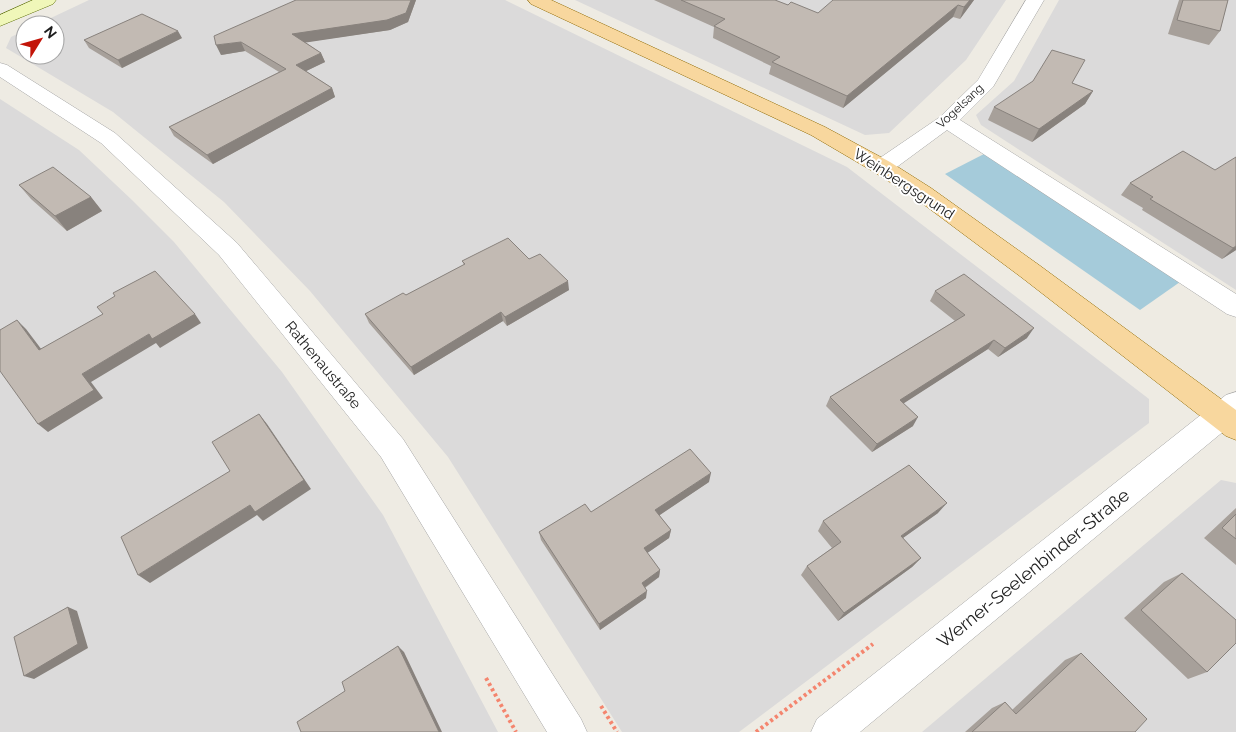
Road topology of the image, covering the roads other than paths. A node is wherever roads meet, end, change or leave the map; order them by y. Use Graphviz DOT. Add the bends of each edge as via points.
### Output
graph roads {
  1 [pos="47,0"];
  2 [pos="537,0"];
  3 [pos="1035,0"];
  4 [pos="0,21"];
  5 [pos="0,69"];
  6 [pos="947,121"];
  7 [pos="882,167"];
  8 [pos="1236,308"];
  9 [pos="1231,415"];
  10 [pos="568,732"];
  11 [pos="830,732"];
  1 -- 4 [label="street"];
  2 -- 7 [label="main road, Weinbergsgrund" via="818,131"];
  3 -- 6 [label="street, Vogelsang" via="986,83"];
  5 -- 10 [label="street, Rathenaustraße" via="108,138 228,249 392,448"];
  6 -- 7 [label="street, Vogelsang"];
  6 -- 8 [label="street"];
  7 -- 9 [label="main road, Weinbergsgrund" via="923,193"];
  9 -- 11 [label="street, Werner-Seelenbinder-Straße"];
}
